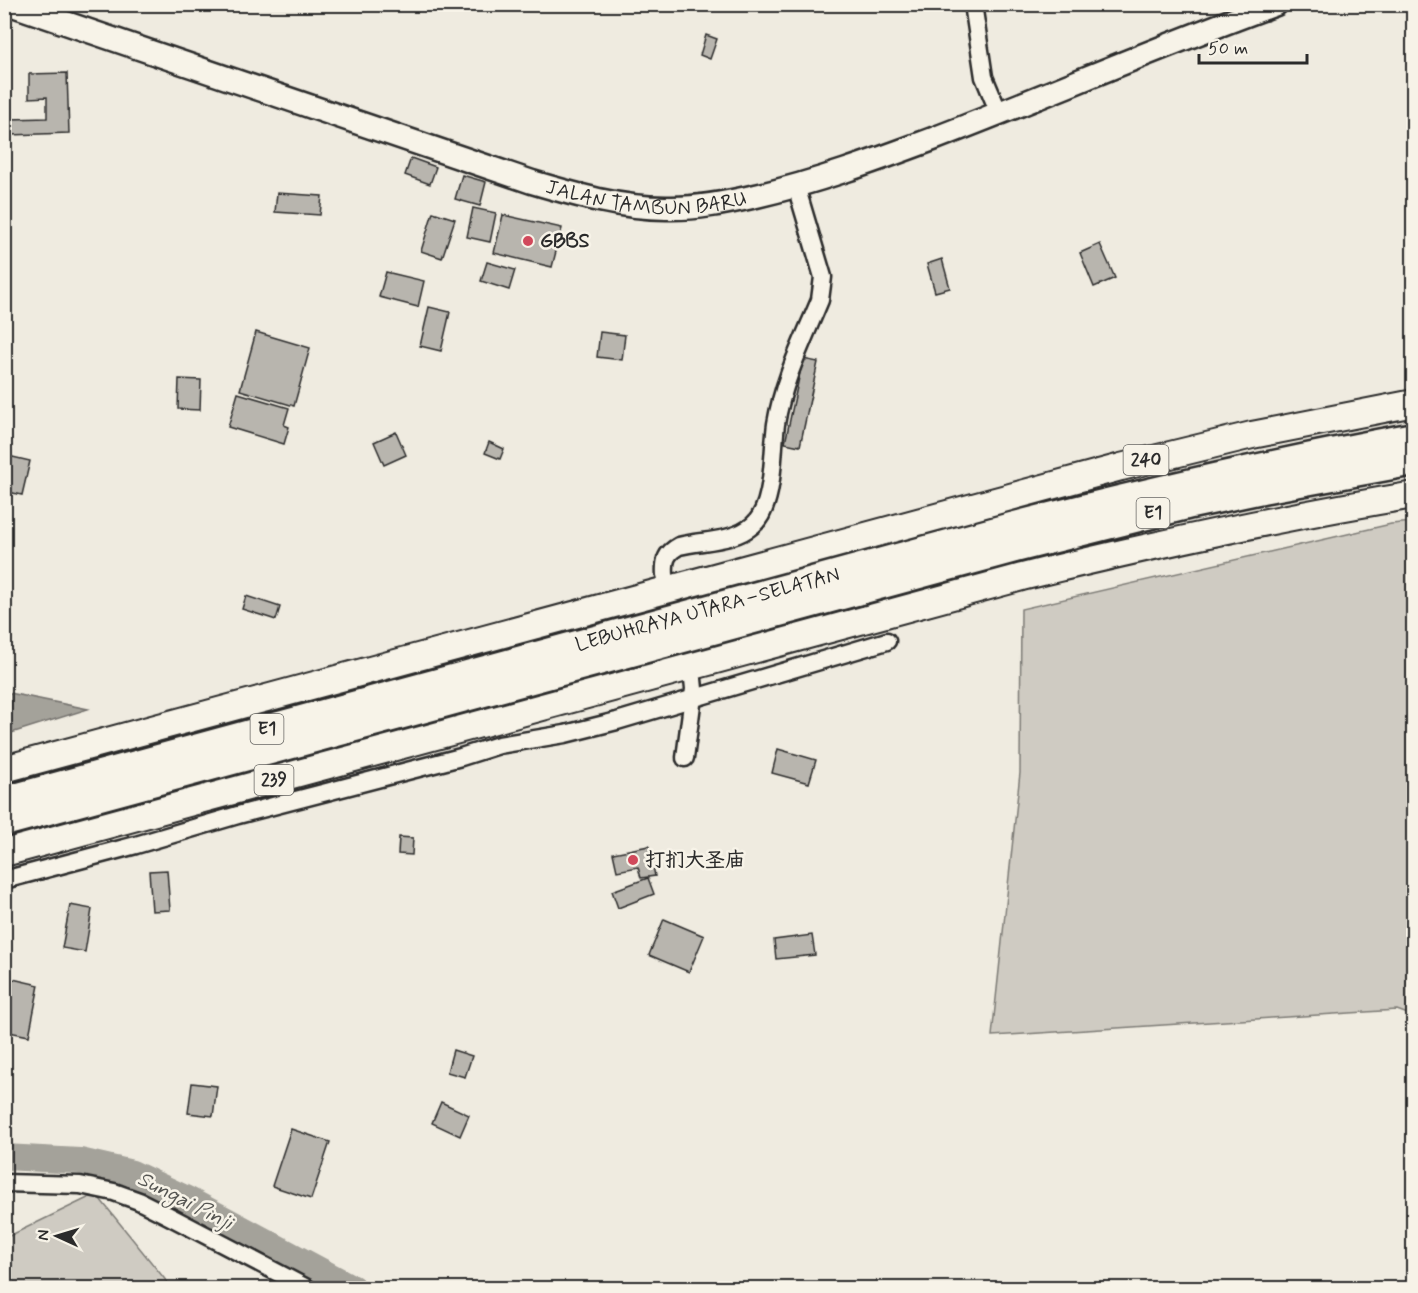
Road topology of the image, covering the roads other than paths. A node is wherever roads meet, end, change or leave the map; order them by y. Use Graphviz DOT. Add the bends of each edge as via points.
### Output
graph roads {
  1 [pos="10,4"];
  2 [pos="973,4"];
  3 [pos="1276,4"];
  4 [pos="999,113"];
  5 [pos="796,186"];
  6 [pos="1413,403"];
  7 [pos="1413,437"];
  8 [pos="1413,461"];
  9 [pos="1413,495"];
  10 [pos="665,575"];
  11 [pos="887,642"];
  12 [pos="693,679"];
  13 [pos="693,699"];
  14 [pos="685,758"];
  15 [pos="4,769"];
  16 [pos="4,801"];
  17 [pos="4,822"];
  18 [pos="4,853"];
  19 [pos="4,880"];
  20 [pos="4,1183"];
  21 [pos="307,1288"];
  1 -- 5 [label="main road, JALAN TAMBUN BARU" via="532,182 606,201 642,207 694,207"];
  2 -- 4 [label="street" via="984,77"];
  3 -- 4 [label="main road, JALAN TAMBUN BARU"];
  4 -- 5 [label="main road, JALAN TAMBUN BARU" via="861,167"];
  5 -- 10 [label="street" via="823,277 822,289 785,383 766,502 755,523 744,532 672,549 664,564"];
  6 -- 15 [label="main road, 240" via="1120,466"];
  7 -- 16 [label="highway, LEBUHRAYA UTARA–SELATAN / E1" via="1126,497"];
  8 -- 17 [label="highway, LEBUHRAYA UTARA–SELATAN / E1" via="1202,502 1015,548"];
  9 -- 18 [label="main road, 239" via="1268,520 1022,578"];
  11 -- 13 [label="street"];
  12 -- 13 [label="street"];
  13 -- 14 [label="street"];
  13 -- 19 [label="street" via="564,734 499,746"];
  20 -- 21 [label="street" via="80,1185 114,1192 167,1215"];
}
